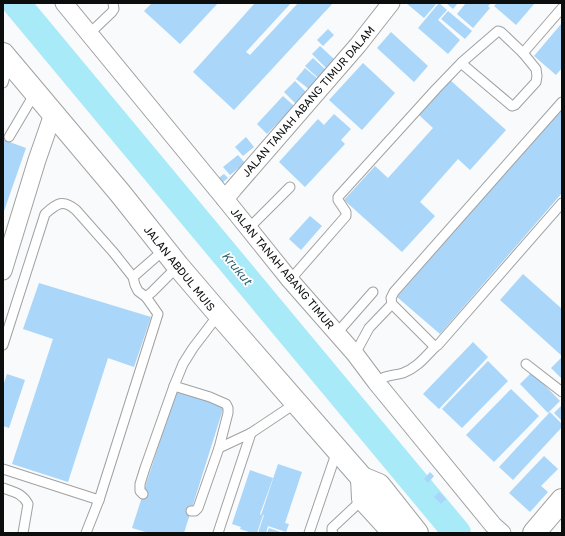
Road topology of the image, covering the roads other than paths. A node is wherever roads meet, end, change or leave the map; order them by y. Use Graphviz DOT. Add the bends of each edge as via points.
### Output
graph roads {
  1 [pos="64,3"];
  2 [pos="114,3"];
  3 [pos="392,3"];
  4 [pos="562,8"];
  5 [pos="89,34"];
  6 [pos="523,53"];
  7 [pos="6,58"];
  8 [pos="461,63"];
  9 [pos="3,83"];
  10 [pos="35,93"];
  11 [pos="562,102"];
  12 [pos="53,114"];
  13 [pos="9,137"];
  14 [pos="290,187"];
  15 [pos="225,199"];
  16 [pos="562,203"];
  17 [pos="249,228"];
  18 [pos="164,249"];
  19 [pos="178,266"];
  20 [pos="3,271"];
  21 [pos="133,277"];
  22 [pos="290,280"];
  23 [pos="373,292"];
  24 [pos="146,297"];
  25 [pos="392,304"];
  26 [pos="219,314"];
  27 [pos="337,333"];
  28 [pos="3,345"];
  29 [pos="435,347"];
  30 [pos="355,354"];
  31 [pos="526,364"];
  32 [pos="376,382"];
  33 [pos="174,386"];
  34 [pos="562,392"];
  35 [pos="296,403"];
  36 [pos="251,433"];
  37 [pos="219,448"];
  38 [pos="338,450"];
  39 [pos="3,469"];
  40 [pos="3,488"];
  41 [pos="363,488"];
  42 [pos="143,494"];
  43 [pos="99,500"];
  44 [pos="562,500"];
  45 [pos="190,512"];
  46 [pos="388,530"];
  47 [pos="23,533"];
  48 [pos="86,533"];
  49 [pos="218,533"];
  50 [pos="309,533"];
  51 [pos="333,533"];
  52 [pos="417,533"];
  53 [pos="502,533"];
  54 [pos="534,533"];
  1 -- 5 [label="street, JALAN TANAH ABANG TIMUR"];
  2 -- 5 [label="lane" via="112,12"];
  3 -- 15 [label="street, JALAN TANAH ABANG TIMUR DALAM"];
  4 -- 6 [label="lane"];
  5 -- 15 [label="street, JALAN TANAH ABANG TIMUR"];
  6 -- 8 [label="lane" via="498,31"];
  6 -- 8 [label="lane" via="536,69 536,82 512,106"];
  7 -- 9 [label="lane"];
  7 -- 10 [label="main road, JALAN ABDUL MUIS"];
  8 -- 22 [label="lane" via="338,197 346,216"];
  10 -- 12 [label="main road, JALAN ABDUL MUIS"];
  10 -- 13 [label="lane"];
  11 -- 25 [label="lane" via="394,292"];
  12 -- 18 [label="main road, JALAN ABDUL MUIS"];
  12 -- 20 [label="street"];
  14 -- 17 [label="lane"];
  15 -- 17 [label="street, JALAN TANAH ABANG TIMUR"];
  16 -- 29 [label="lane"];
  17 -- 22 [label="street, JALAN TANAH ABANG TIMUR"];
  18 -- 19 [label="main road, JALAN ABDUL MUIS"];
  18 -- 21 [label="lane"];
  19 -- 24 [label="lane"];
  19 -- 26 [label="main road, JALAN ABDUL MUIS"];
  21 -- 24 [label="lane" via="138,291"];
  21 -- 28 [label="lane" via="76,210 69,204 53,206 46,214"];
  22 -- 27 [label="street, JALAN TANAH ABANG TIMUR"];
  23 -- 27 [label="lane"];
  24 -- 43 [label="lane" via="158,316"];
  25 -- 29 [label="lane"];
  25 -- 30 [label="lane" via="369,328"];
  26 -- 33 [label="lane" via="183,364"];
  26 -- 35 [label="main road, JALAN ABDUL MUIS"];
  27 -- 30 [label="street, JALAN TANAH ABANG TIMUR"];
  29 -- 32 [label="lane" via="417,366"];
  30 -- 32 [label="street, JALAN TANAH ABANG TIMUR"];
  31 -- 34 [label="lane"];
  32 -- 53 [label="street, JALAN TANAH ABANG TIMUR"];
  33 -- 37 [label="lane" via="226,404 228,413"];
  33 -- 42 [label="lane" via="140,484 140,491"];
  35 -- 36 [label="lane"];
  35 -- 38 [label="main road, JALAN ABDUL MUIS"];
  36 -- 37 [label="lane"];
  36 -- 49 [label="lane"];
  37 -- 45 [label="lane" via="198,508"];
  38 -- 41 [label="main road, JALAN ABDUL MUIS"];
  38 -- 50 [label="lane"];
  39 -- 43 [label="lane"];
  40 -- 47 [label="lane" via="19,494 28,504"];
  41 -- 46 [label="main road, JALAN ABDUL MUIS"];
  41 -- 51 [label="lane" via="332,528"];
  41 -- 52 [label="main road, JALAN ABDUL MUIS" via="379,485"];
  43 -- 48 [label="lane"];
  44 -- 54 [label="main road"];
}
